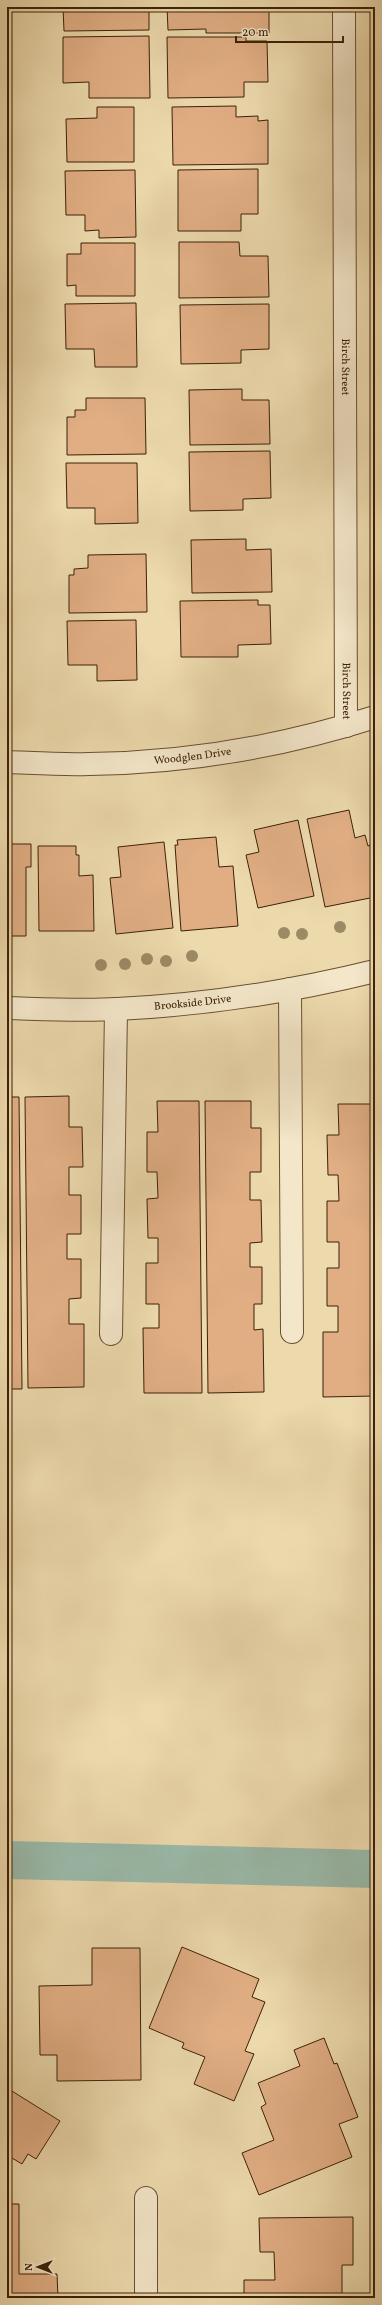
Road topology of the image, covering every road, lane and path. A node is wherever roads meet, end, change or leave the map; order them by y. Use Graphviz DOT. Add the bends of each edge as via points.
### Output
graph roads {
  1 [pos="344,7"];
  2 [pos="375,717"];
  3 [pos="346,726"];
  4 [pos="7,762"];
  5 [pos="375,971"];
  6 [pos="290,989"];
  7 [pos="7,1008"];
  8 [pos="116,1009"];
  9 [pos="292,1332"];
  10 [pos="111,1334"];
  11 [pos="146,2198"];
  12 [pos="146,2298"];
  1 -- 3 [label="street, Birch Street"];
  2 -- 3 [label="street, Woodglen Drive"];
  3 -- 4 [label="street, Woodglen Drive" via="274,743 182,758 90,764"];
  5 -- 6 [label="street, Brookside Drive"];
  6 -- 8 [label="street, Brookside Drive" via="207,1002"];
  6 -- 9 [label="street"];
  7 -- 8 [label="street, Brookside Drive"];
  8 -- 10 [label="street"];
  11 -- 12 [label="street"];
}
